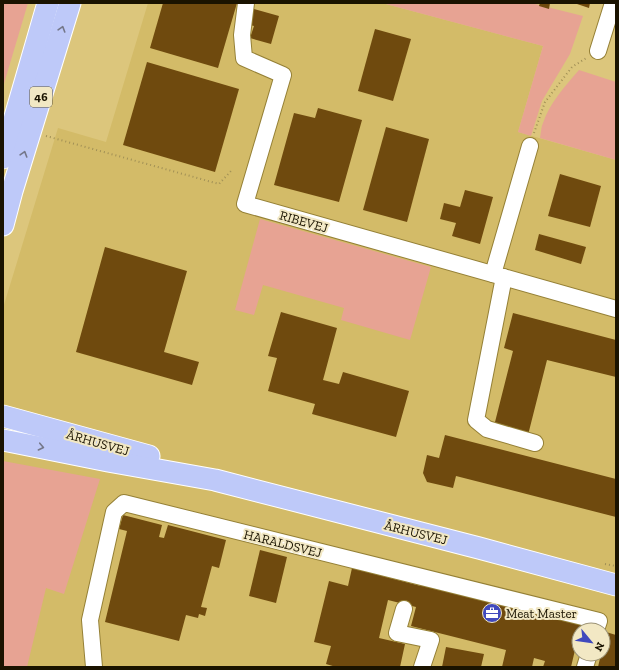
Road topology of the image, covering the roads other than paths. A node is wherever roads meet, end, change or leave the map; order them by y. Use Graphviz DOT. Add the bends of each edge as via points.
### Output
graph roads {
  1 [pos="48,3"];
  2 [pos="70,3"];
  3 [pos="246,3"];
  4 [pos="613,5"];
  5 [pos="598,51"];
  6 [pos="530,146"];
  7 [pos="3,158"];
  8 [pos="3,225"];
  9 [pos="498,275"];
  10 [pos="616,309"];
  11 [pos="3,416"];
  12 [pos="3,427"];
  13 [pos="3,440"];
  14 [pos="100,443"];
  15 [pos="535,443"];
  16 [pos="216,480"];
  17 [pos="616,585"];
  18 [pos="404,609"];
  19 [pos="599,622"];
  20 [pos="94,667"];
  21 [pos="422,667"];
  1 -- 7 [label="main road, 46"];
  8 -- 2 [label="main road, 46, one-way"];
  3 -- 9 [label="street, RIBEVEJ" via="242,35 244,58 283,75 245,204"];
  4 -- 5 [label="street"];
  6 -- 9 [label="street"];
  9 -- 10 [label="street, RIBEVEJ"];
  9 -- 15 [label="street" via="476,420 487,429"];
  11 -- 14 [label="main road, ÅRHUSVEJ"];
  12 -- 14 [label="main road"];
  13 -- 16 [label="main road, ÅRHUSVEJ, one-way"];
  14 -- 16 [label="main road, ÅRHUSVEJ" via="159,459"];
  16 -- 17 [label="main road, ÅRHUSVEJ"];
  18 -- 21 [label="street" via="397,633 431,640"];
  19 -- 20 [label="street, HARALDSVEJ" via="124,503 114,512 90,620"];
}
